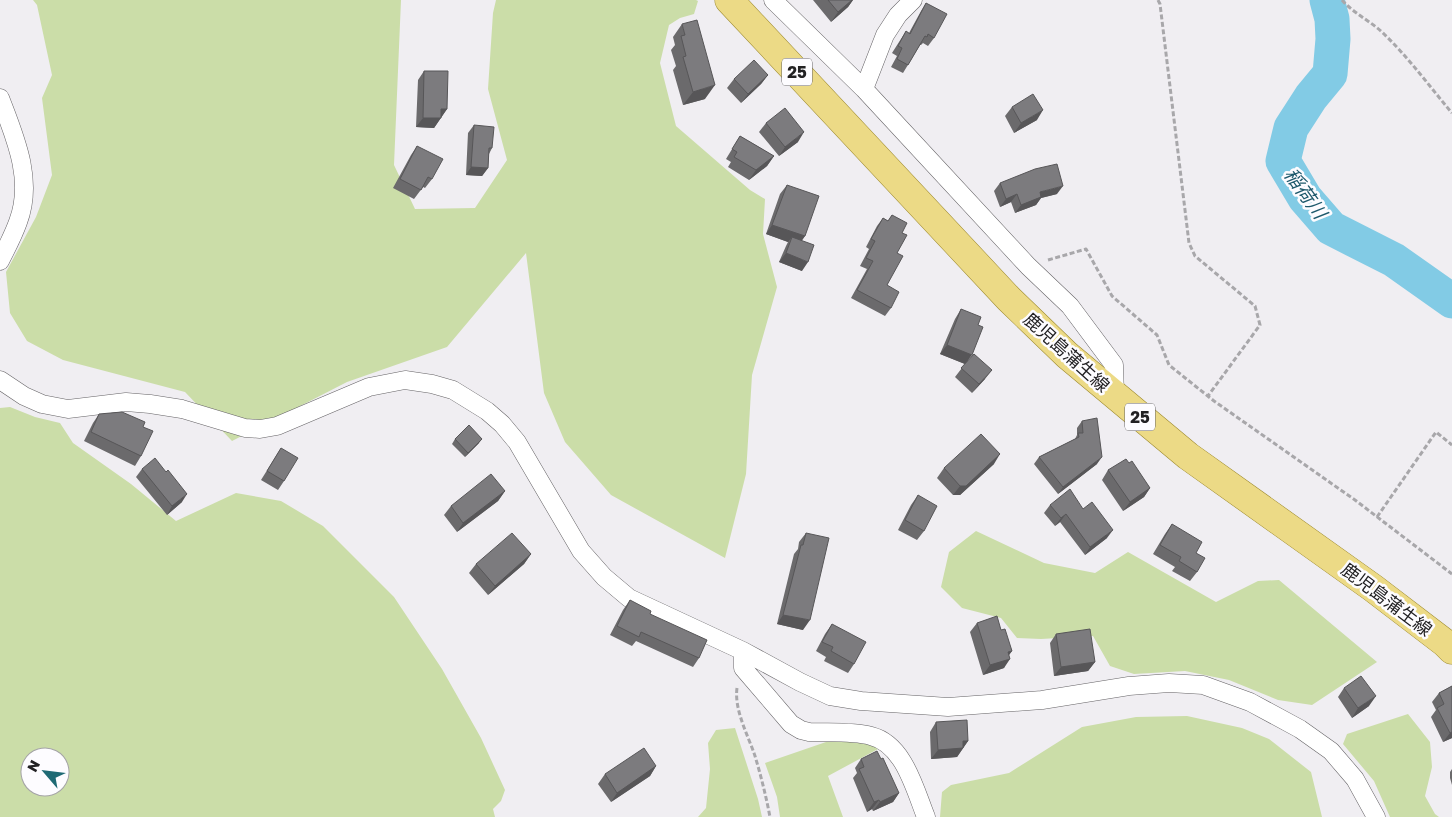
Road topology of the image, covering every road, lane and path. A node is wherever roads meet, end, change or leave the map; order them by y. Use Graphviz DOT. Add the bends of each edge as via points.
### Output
graph roads {
  1 [pos="729,0"];
  2 [pos="773,0"];
  3 [pos="913,0"];
  4 [pos="1158,0"];
  5 [pos="1342,0"];
  6 [pos="864,89"];
  7 [pos="0,98"];
  8 [pos="1452,114"];
  9 [pos="0,261"];
  10 [pos="1028,266"];
  11 [pos="0,380"];
  12 [pos="1115,396"];
  13 [pos="1208,396"];
  14 [pos="1452,445"];
  15 [pos="1377,517"];
  16 [pos="1452,574"];
  17 [pos="1452,650"];
  18 [pos="743,660"];
  19 [pos="770,817"];
  20 [pos="926,817"];
  21 [pos="1376,817"];
  1 -- 12 [label="main road, 鹿児島蒲生線 / 25" via="1009,299"];
  2 -- 6 [label="street"];
  3 -- 6 [label="street" via="885,35"];
  4 -- 13 [label="path" via="1189,242 1195,256 1254,306 1260,325"];
  5 -- 8 [label="path" via="1401,50"];
  6 -- 10 [label="street"];
  7 -- 9 [label="street" via="19,148 24,172 19,221"];
  10 -- 12 [label="street" via="1070,306 1114,365"];
  10 -- 13 [label="path" via="1086,249 1112,296 1157,335 1169,365"];
  11 -- 18 [label="street" via="42,404 68,409 126,402 150,404 260,429 278,426 369,387 405,380 453,390 487,411 517,442 567,530 604,577 629,598"];
  12 -- 17 [label="main road, 鹿児島蒲生線 / 25" via="1188,456 1373,588"];
  13 -- 15 [label="path"];
  14 -- 15 [label="path" via="1436,432"];
  15 -- 16 [label="path"];
  18 -- 19 [label="path" via="736,695"];
  18 -- 20 [label="street" via="784,717 800,730 863,734 887,743 900,758"];
  18 -- 21 [label="street" via="830,696 948,707 1042,700 1129,686 1203,685 1250,702 1300,729 1331,751 1355,778"];
}
